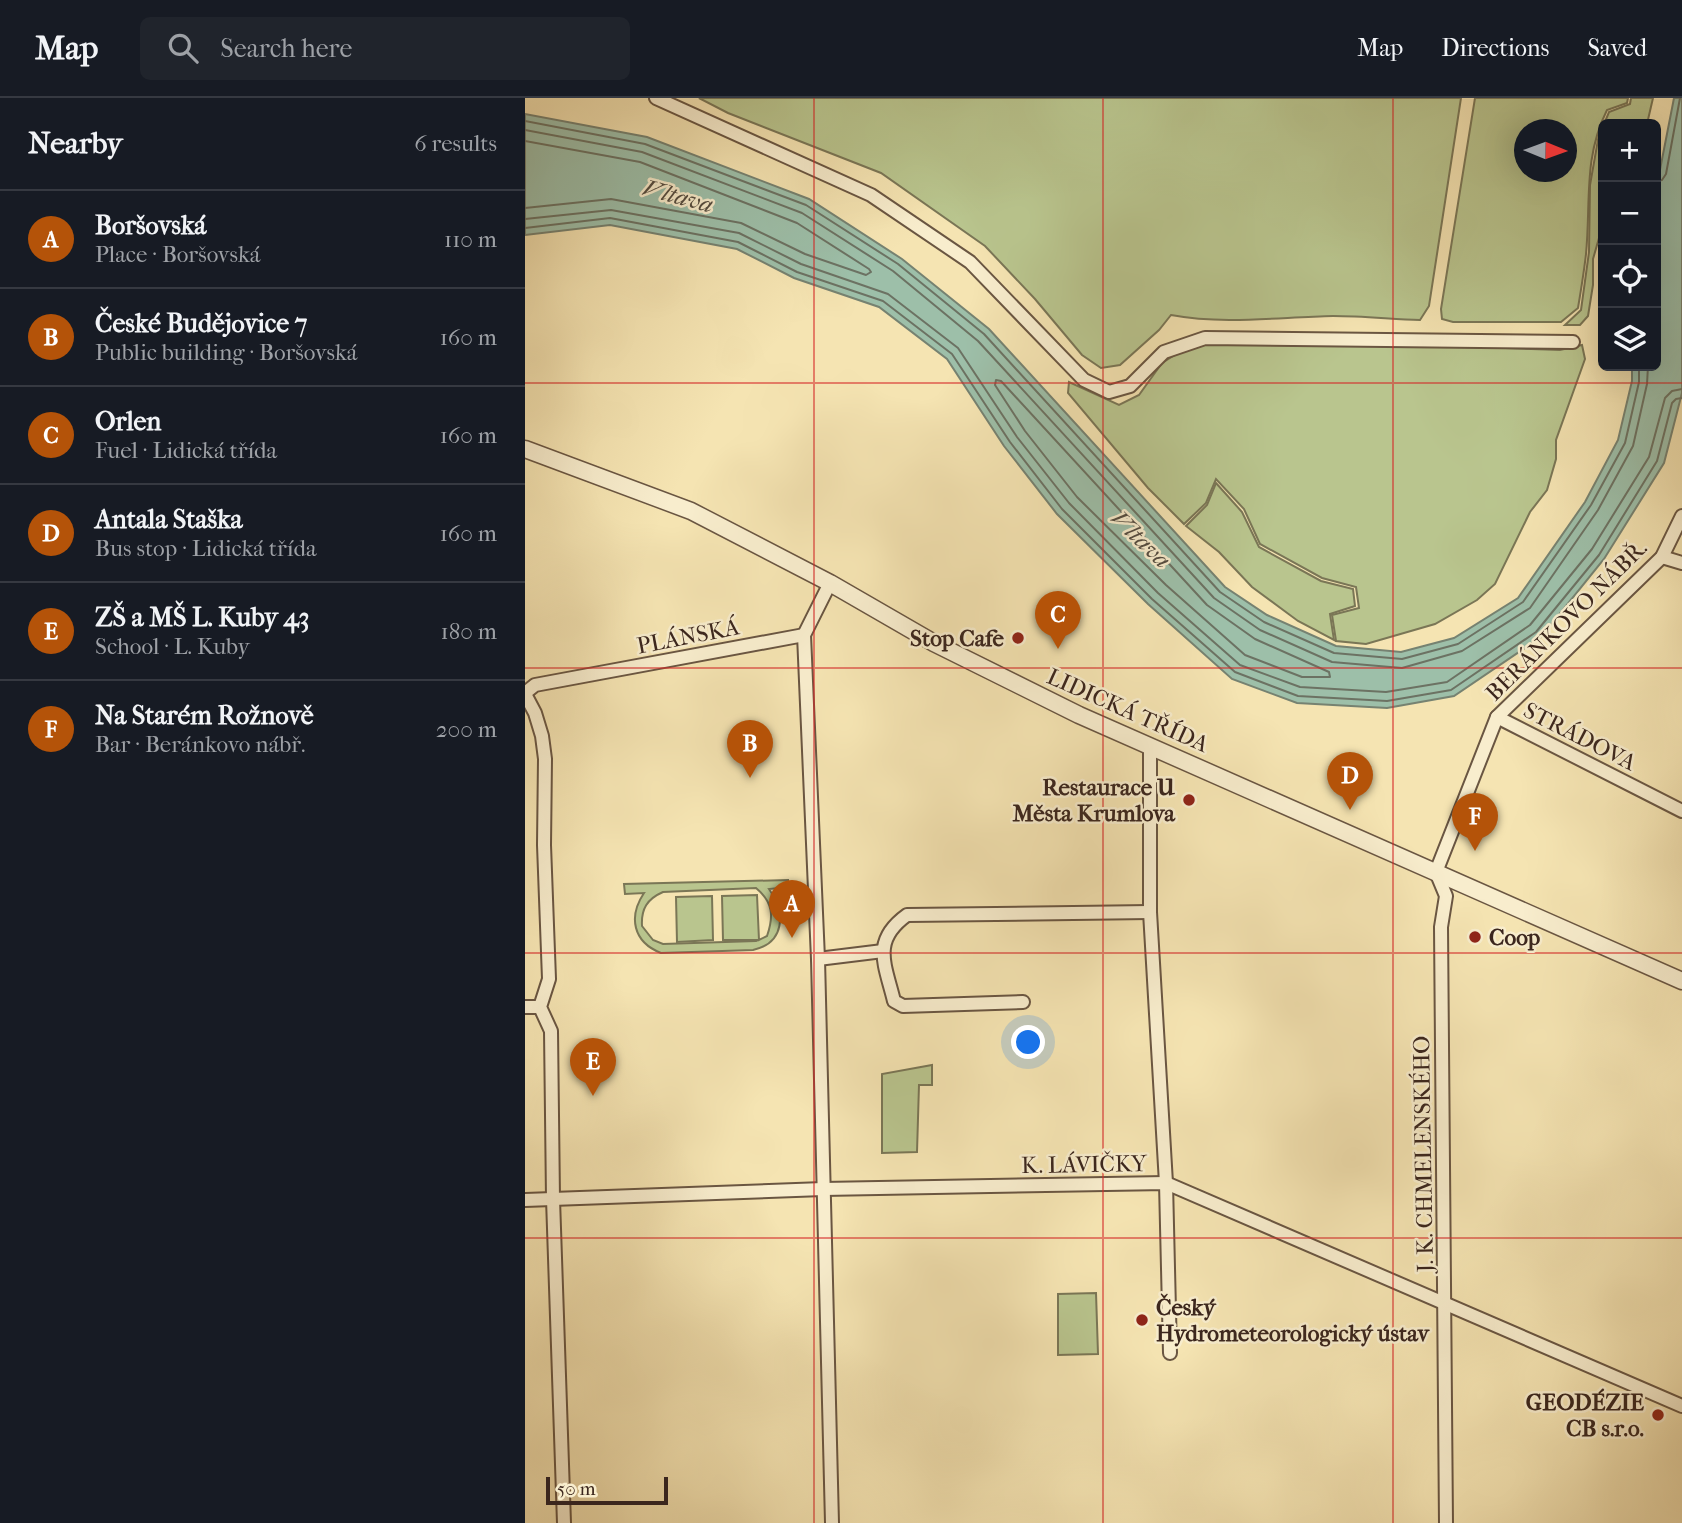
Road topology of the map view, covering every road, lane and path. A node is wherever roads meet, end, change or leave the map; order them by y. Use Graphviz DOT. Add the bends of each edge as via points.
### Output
graph roads {
  1 [pos="656,98"];
  2 [pos="1573,342"];
  3 [pos="525,449"];
  4 [pos="1682,516"];
  5 [pos="1662,557"];
  6 [pos="1682,563"];
  7 [pos="830,583"];
  8 [pos="804,635"];
  9 [pos="525,694"];
  10 [pos="1497,717"];
  11 [pos="1150,746"];
  12 [pos="1682,811"];
  13 [pos="1436,872"];
  14 [pos="1150,912"];
  15 [pos="883,951"];
  16 [pos="818,960"];
  17 [pos="1682,981"];
  18 [pos="1024,1002"];
  19 [pos="525,1007"];
  20 [pos="540,1007"];
  21 [pos="1166,1183"];
  22 [pos="823,1189"];
  23 [pos="554,1199"];
  24 [pos="525,1200"];
  25 [pos="1445,1303"];
  26 [pos="1170,1353"];
  27 [pos="1682,1406"];
  28 [pos="564,1523"];
  29 [pos="832,1523"];
  30 [pos="1446,1523"];
  1 -- 2 [label="street" via="870,195 970,262 1084,380 1109,392 1130,386 1164,352 1205,338"];
  3 -- 7 [label="street, LIDICKÁ TŘÍDA" via="691,511"];
  4 -- 5 [label="street, BERÁNKOVO NÁBŘ."];
  5 -- 6 [label="street"];
  5 -- 10 [label="street, BERÁNKOVO NÁBŘ."];
  7 -- 8 [label="street"];
  7 -- 11 [label="street, LIDICKÁ TŘÍDA" via="946,649"];
  8 -- 9 [label="street, PLÁNSKÁ" via="535,685"];
  8 -- 16 [label="street"];
  9 -- 20 [label="street" via="535,713 545,759 549,979"];
  10 -- 12 [label="street, STRÁDOVA"];
  10 -- 13 [label="street, BERÁNKOVO NÁBŘ."];
  11 -- 13 [label="street, LIDICKÁ TŘÍDA"];
  11 -- 14 [label="street"];
  13 -- 17 [label="street, LIDICKÁ TŘÍDA"];
  13 -- 25 [label="street, J. K. CHMELENSKÉHO" via="1446,896 1441,927"];
  14 -- 15 [label="street" via="908,915 891,927"];
  14 -- 21 [label="street"];
  15 -- 16 [label="street"];
  15 -- 18 [label="street" via="894,1001 903,1006"];
  16 -- 22 [label="street"];
  19 -- 20 [label="street"];
  20 -- 23 [label="street" via="551,1031"];
  21 -- 22 [label="street, K. LÁVIČKY"];
  21 -- 25 [label="street, K. LÁVIČKY"];
  21 -- 26 [label="street"];
  22 -- 23 [label="street, K. LÁVIČKY"];
  22 -- 29 [label="street"];
  23 -- 24 [label="street, K. LÁVIČKY"];
  23 -- 28 [label="street"];
  25 -- 27 [label="street, K. LÁVIČKY"];
  25 -- 30 [label="street, J. K. CHMELENSKÉHO"];
}
